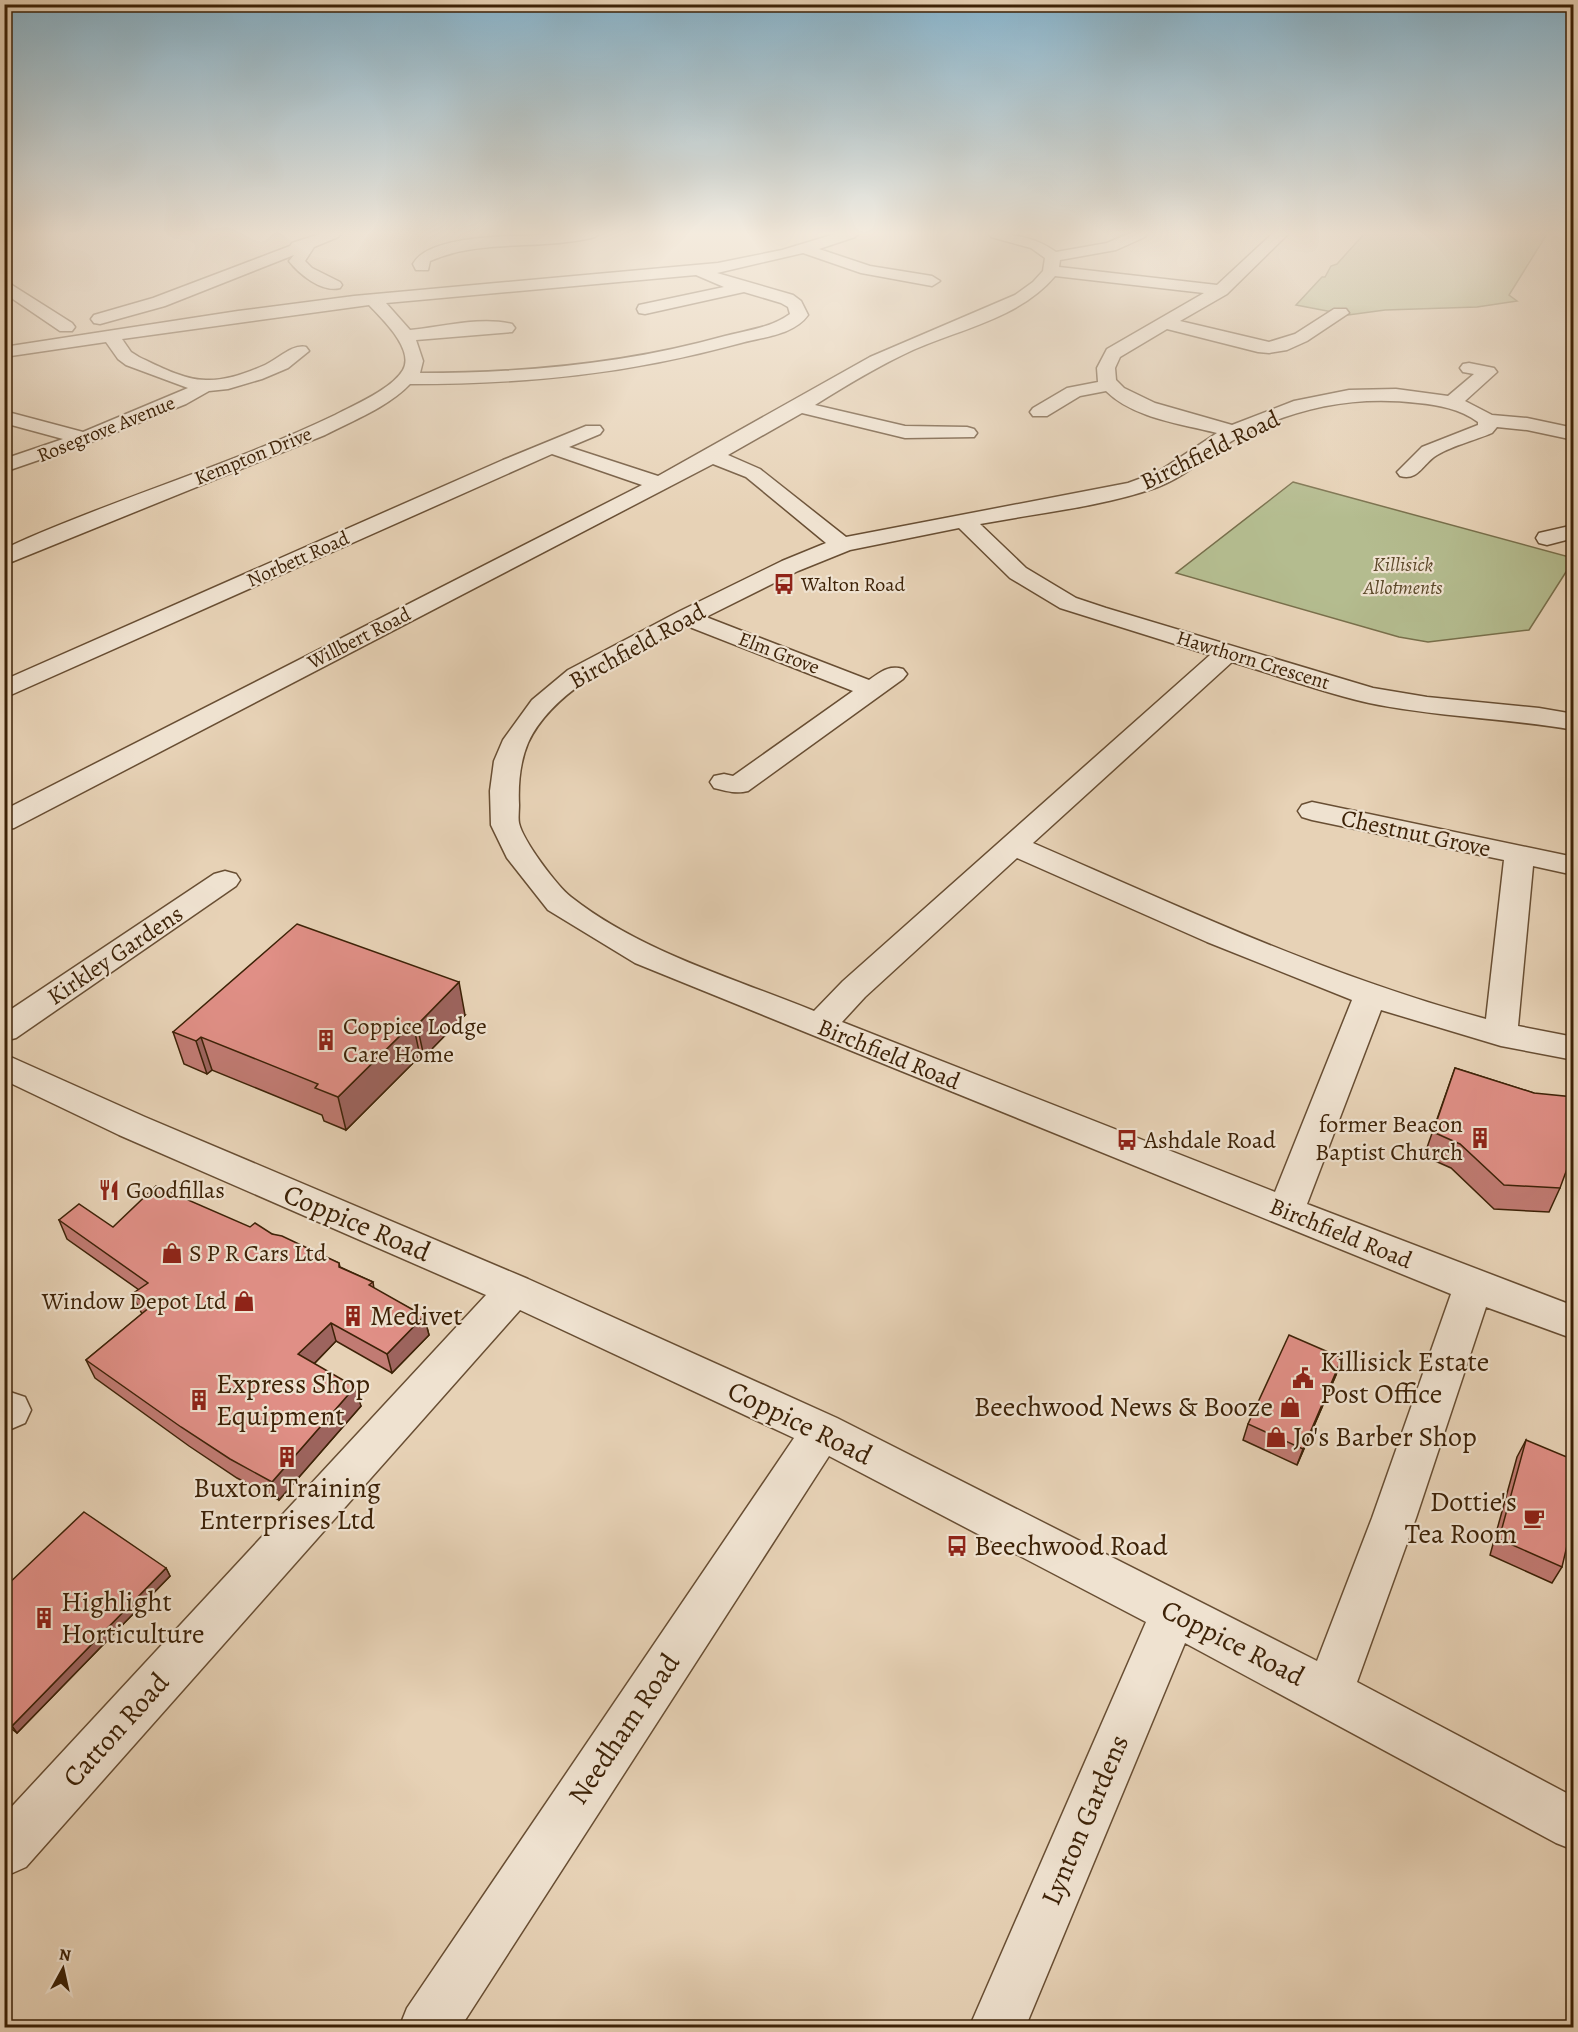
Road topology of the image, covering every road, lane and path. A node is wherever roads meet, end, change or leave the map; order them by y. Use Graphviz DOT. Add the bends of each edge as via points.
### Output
graph roads {
  1 [pos="52,329"];
  2 [pos="152,329"];
  3 [pos="400,329"];
  4 [pos="472,329"];
  5 [pos="769,329"];
  6 [pos="950,329"];
  7 [pos="1156,329"];
  8 [pos="1189,329"];
  9 [pos="1312,329"];
  10 [pos="111,335"];
  11 [pos="407,336"];
  12 [pos="4,338"];
  13 [pos="300,351"];
  14 [pos="4,352"];
  15 [pos="1469,368"];
  16 [pos="408,378"];
  17 [pos="1109,385"];
  18 [pos="205,386"];
  19 [pos="1451,403"];
  20 [pos="801,407"];
  21 [pos="1040,412"];
  22 [pos="4,417"];
  23 [pos="1487,420"];
  24 [pos="593,430"];
  25 [pos="1235,432"];
  26 [pos="967,433"];
  27 [pos="1574,434"];
  28 [pos="84,438"];
  29 [pos="550,447"];
  30 [pos="715,457"];
  31 [pos="4,466"];
  32 [pos="1385,467"];
  33 [pos="1407,472"];
  34 [pos="1428,477"];
  35 [pos="661,484"];
  36 [pos="964,520"];
  37 [pos="842,545"];
  38 [pos="4,558"];
  39 [pos="686,617"];
  40 [pos="1227,652"];
  41 [pos="894,674"];
  42 [pos="4,690"];
  43 [pos="872,690"];
  44 [pos="1574,722"];
  45 [pos="724,782"];
  46 [pos="1312,811"];
  47 [pos="4,822"];
  48 [pos="1013,845"];
  49 [pos="1519,855"];
  50 [pos="1574,866"];
  51 [pos="225,880"];
  52 [pos="1370,996"];
  53 [pos="819,1026"];
  54 [pos="1501,1035"];
  55 [pos="1574,1049"];
  56 [pos="6,1059"];
  57 [pos="1286,1211"];
  58 [pos="1473,1286"];
  59 [pos="514,1290"];
  60 [pos="1574,1323"];
  61 [pos="822,1431"];
  62 [pos="1174,1612"];
  63 [pos="1329,1693"];
  64 [pos="1574,1825"];
  65 [pos="8,1850"];
  66 [pos="427,2028"];
  67 [pos="997,2028"];
  1 -- 12 [label="street"];
  2 -- 10 [label="street"];
  3 -- 11 [label="street"];
  4 -- 11 [label="street"];
  5 -- 16 [label="street" via="610,368 524,378"];
  6 -- 20 [label="street, Willbert Road" via="888,356"];
  7 -- 17 [label="street" via="1113,353 1106,369"];
  8 -- 9 [label="street" via="1265,348 1285,346"];
  10 -- 14 [label="street"];
  10 -- 18 [label="street" via="133,361"];
  11 -- 16 [label="street" via="414,364"];
  13 -- 18 [label="street" via="282,364 253,376"];
  15 -- 19 [label="street" via="1491,370"];
  16 -- 38 [label="street, Kempton Drive" via="378,401 346,417"];
  17 -- 21 [label="street" via="1074,392"];
  17 -- 25 [label="street" via="1148,407"];
  18 -- 28 [label="street, Rosegrove Avenue"];
  19 -- 23 [label="street, Birchfield Road" via="1471,409"];
  19 -- 25 [label="street, Birchfield Road" via="1402,394 1365,394 1308,405"];
  20 -- 26 [label="street" via="905,432"];
  20 -- 30 [label="street, Willbert Road"];
  22 -- 28 [label="street"];
  23 -- 27 [label="street"];
  23 -- 33 [label="street" via="1485,429 1430,451"];
  24 -- 29 [label="street, Norbett Road"];
  25 -- 36 [label="street, Birchfield Road" via="1145,484"];
  28 -- 31 [label="street, Rosegrove Avenue"];
  29 -- 35 [label="street"];
  29 -- 42 [label="street, Norbett Road"];
  30 -- 35 [label="street, Willbert Road"];
  30 -- 37 [label="street" via="753,473"];
  32 -- 33 [label="street"];
  33 -- 34 [label="street"];
  35 -- 47 [label="street, Willbert Road"];
  36 -- 37 [label="street, Birchfield Road"];
  36 -- 40 [label="street, Hawthorn Crescent" via="1018,573 1068,603"];
  37 -- 39 [label="street, Birchfield Road"];
  39 -- 43 [label="street, Elm Grove"];
  39 -- 53 [label="street, Birchfield Road" via="577,675 541,706 516,741 508,761 505,825 522,858 559,903 597,928 646,956"];
  40 -- 44 [label="street, Hawthorn Crescent" via="1399,701"];
  40 -- 48 [label="street"];
  41 -- 43 [label="street"];
  43 -- 45 [label="street" via="738,785"];
  46 -- 49 [label="street, Chestnut Grove"];
  48 -- 52 [label="street"];
  48 -- 53 [label="street" via="854,989"];
  49 -- 50 [label="street, Chestnut Grove"];
  49 -- 54 [label="street, Chestnut Grove"];
  51 -- 56 [label="street, Kirkley Gardens"];
  52 -- 54 [label="street"];
  52 -- 57 [label="street"];
  53 -- 57 [label="street, Birchfield Road"];
  54 -- 55 [label="street"];
  56 -- 59 [label="street, Coppice Road" via="132,1126"];
  57 -- 58 [label="street, Birchfield Road"];
  58 -- 60 [label="street, Birchfield Road"];
  58 -- 63 [label="street"];
  59 -- 61 [label="street, Coppice Road"];
  59 -- 65 [label="street, Catton Road"];
  61 -- 62 [label="street, Coppice Road"];
  61 -- 66 [label="street, Needham Road"];
  62 -- 63 [label="street, Coppice Road"];
  62 -- 67 [label="street, Lynton Gardens"];
  63 -- 64 [label="street, Coppice Road"];
}
